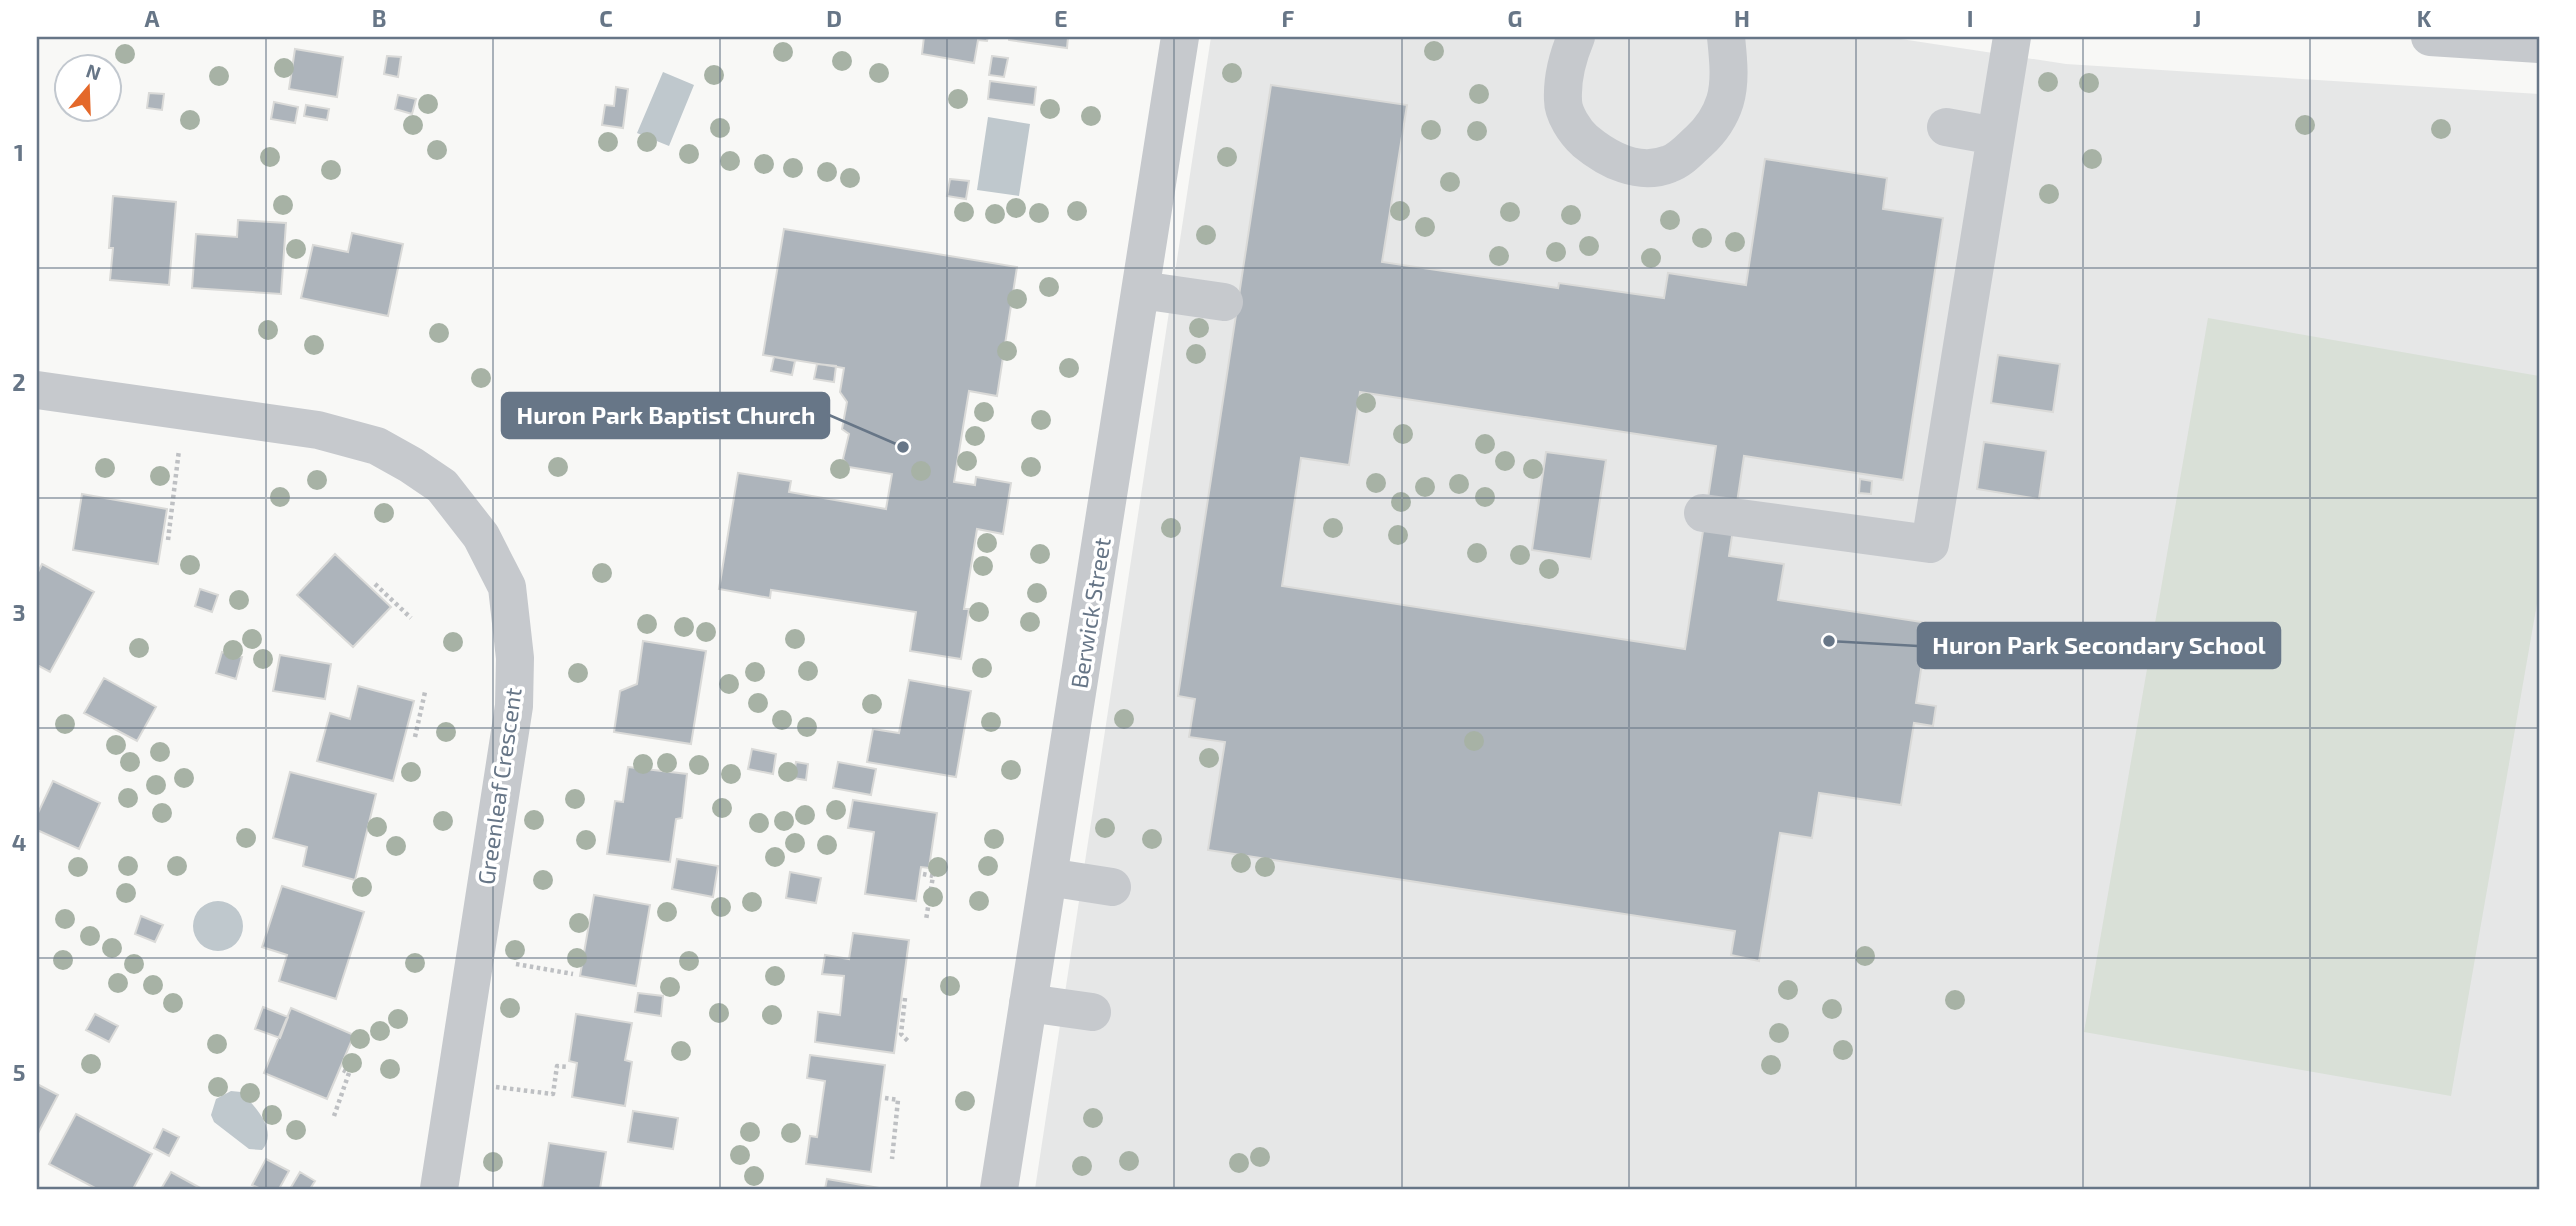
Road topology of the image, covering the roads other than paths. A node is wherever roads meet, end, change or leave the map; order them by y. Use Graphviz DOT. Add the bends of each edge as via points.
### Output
graph roads {
  1 [pos="1180,37"];
  2 [pos="1576,37"];
  3 [pos="1726,37"];
  4 [pos="2012,37"];
  5 [pos="2430,37"];
  6 [pos="2539,44"];
  7 [pos="1945,127"];
  8 [pos="1995,136"];
  9 [pos="1141,290"];
  10 [pos="1224,302"];
  11 [pos="37,390"];
  12 [pos="1703,513"];
  13 [pos="1048,877"];
  14 [pos="1112,887"];
  15 [pos="1028,1003"];
  16 [pos="1092,1012"];
  17 [pos="439,1189"];
  18 [pos="999,1189"];
  1 -- 9 [label="street, Berwick Street"];
  2 -- 3 [label="street" via="1568,56 1562,102 1575,132 1610,158 1644,168 1669,164 1713,127 1725,101"];
  4 -- 8 [label="street"];
  5 -- 6 [label="street"];
  7 -- 8 [label="street"];
  8 -- 12 [label="street" via="1930,544"];
  9 -- 10 [label="street"];
  9 -- 13 [label="street, Berwick Street"];
  11 -- 17 [label="street, Greenleaf Crescent" via="318,430 377,446 442,486 481,536 507,587 515,658 514,706"];
  13 -- 14 [label="street"];
  13 -- 15 [label="street, Berwick Street"];
  15 -- 16 [label="street"];
  15 -- 18 [label="street, Berwick Street"];
}
